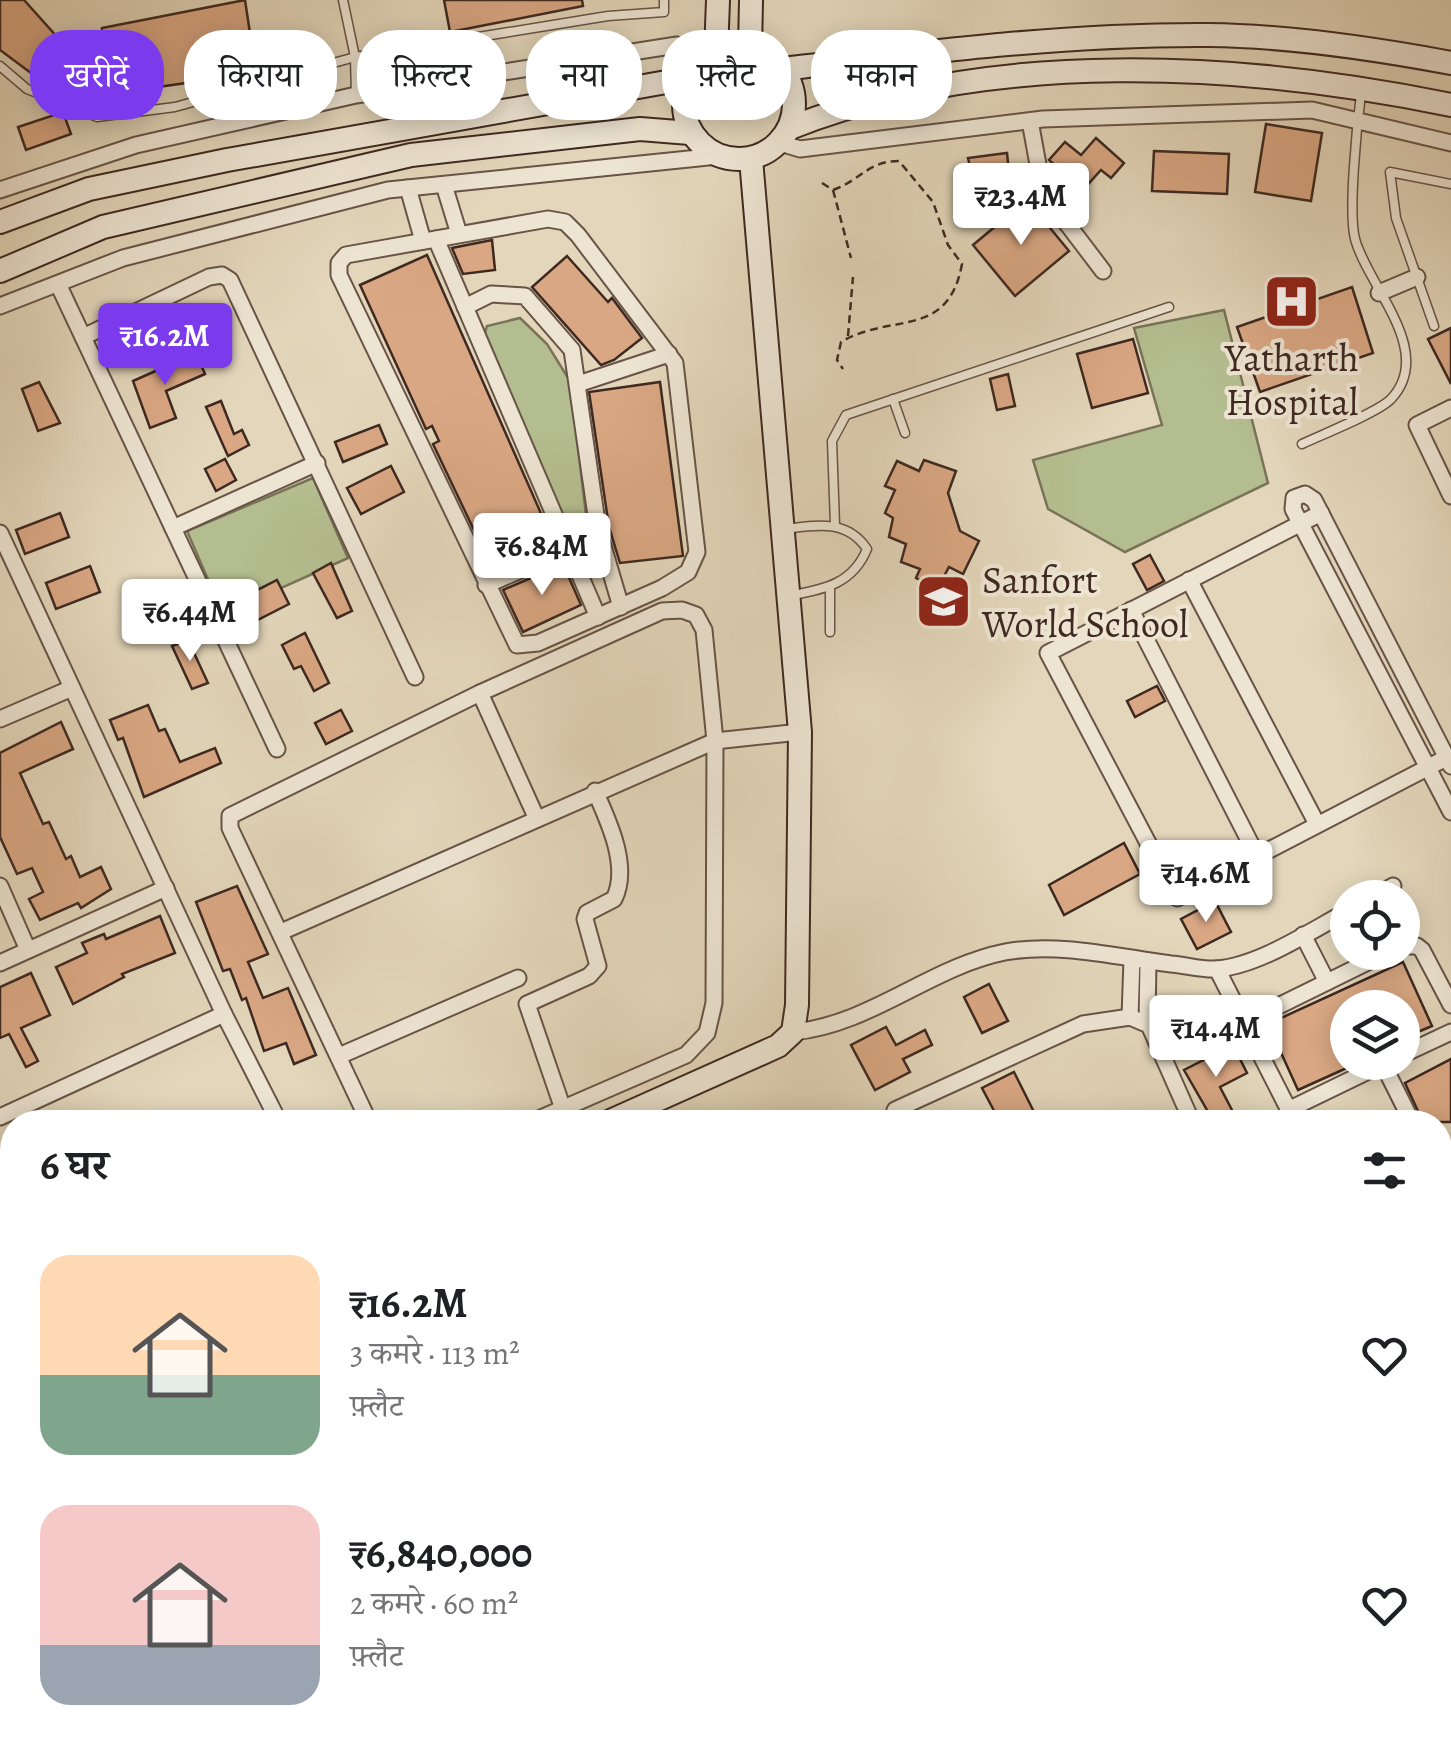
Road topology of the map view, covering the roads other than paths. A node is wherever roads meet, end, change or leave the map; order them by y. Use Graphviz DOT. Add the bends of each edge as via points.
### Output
graph roads {
  1 [pos="343,0"];
  2 [pos="664,0"];
  3 [pos="718,0"];
  4 [pos="751,0"];
  5 [pos="715,30"];
  6 [pos="750,30"];
  7 [pos="662,47"];
  8 [pos="355,57"];
  9 [pos="1451,64"];
  10 [pos="0,66"];
  11 [pos="791,68"];
  12 [pos="662,83"];
  13 [pos="791,83"];
  14 [pos="1362,86"];
  15 [pos="356,95"];
  16 [pos="1451,105"];
  17 [pos="686,120"];
  18 [pos="1030,121"];
  19 [pos="1358,122"];
  20 [pos="690,133"];
  21 [pos="785,136"];
  22 [pos="1451,142"];
  23 [pos="718,156"];
  24 [pos="751,159"];
  25 [pos="444,184"];
  26 [pos="1451,184"];
  27 [pos="408,188"];
  28 [pos="0,190"];
  29 [pos="0,222"];
  30 [pos="459,234"];
  31 [pos="429,240"];
  32 [pos="0,271"];
  33 [pos="1103,271"];
  34 [pos="1416,277"];
  35 [pos="58,284"];
  36 [pos="1379,294"];
  37 [pos="0,306"];
  38 [pos="1169,306"];
  39 [pos="465,307"];
  40 [pos="1434,326"];
  41 [pos="83,337"];
  42 [pos="669,354"];
  43 [pos="578,384"];
  44 [pos="894,399"];
  45 [pos="1451,408"];
  46 [pos="905,432"];
  47 [pos="1302,444"];
  48 [pos="317,463"];
  49 [pos="1451,496"];
  50 [pos="1320,513"];
  51 [pos="1301,522"];
  52 [pos="834,525"];
  53 [pos="173,528"];
  54 [pos="783,529"];
  55 [pos="1,537"];
  56 [pos="569,550"];
  57 [pos="1188,580"];
  58 [pos="486,585"];
  59 [pos="830,588"];
  60 [pos="789,595"];
  61 [pos="621,606"];
  62 [pos="1132,610"];
  63 [pos="598,616"];
  64 [pos="830,632"];
  65 [pos="415,676"];
  66 [pos="72,688"];
  67 [pos="480,693"];
  68 [pos="0,719"];
  69 [pos="800,732"];
  70 [pos="1444,736"];
  71 [pos="715,740"];
  72 [pos="277,749"];
  73 [pos="1449,762"];
  74 [pos="1428,766"];
  75 [pos="596,791"];
  76 [pos="1451,812"];
  77 [pos="536,817"];
  78 [pos="1317,824"];
  79 [pos="1256,856"];
  80 [pos="0,886"];
  81 [pos="166,888"];
  82 [pos="1330,921"];
  83 [pos="281,932"];
  84 [pos="1304,935"];
  85 [pos="1420,948"];
  86 [pos="28,950"];
  87 [pos="1140,960"];
  88 [pos="0,963"];
  89 [pos="1217,969"];
  90 [pos="1351,970"];
  91 [pos="518,978"];
  92 [pos="1326,982"];
  93 [pos="1451,1005"];
  94 [pos="224,1014"];
  95 [pos="1130,1016"];
  96 [pos="1147,1022"];
  97 [pos="1244,1023"];
  98 [pos="793,1032"];
  99 [pos="1451,1032"];
  100 [pos="1420,1047"];
  101 [pos="339,1056"];
  102 [pos="1356,1080"];
  103 [pos="1392,1080"];
  104 [pos="562,1109"];
  105 [pos="15,1110"];
  106 [pos="272,1110"];
  107 [pos="364,1110"];
  108 [pos="635,1110"];
  109 [pos="896,1110"];
  110 [pos="1187,1110"];
  111 [pos="1289,1110"];
  112 [pos="1303,1110"];
  113 [pos="1406,1110"];
  1 -- 8 [label="lane"];
  2 -- 8 [label="lane" via="664,12"];
  3 -- 5 [label="street"];
  4 -- 6 [label="street"];
  7 -- 15 [label="street"];
  8 -- 10 [label="lane" via="175,107 97,117 27,88"];
  8 -- 15 [label="lane"];
  9 -- 11 [label="street" via="1360,46 1211,35 954,49"];
  12 -- 29 [label="street" via="89,189"];
  13 -- 21 [label="street" via="796,108"];
  14 -- 16 [label="street"];
  14 -- 19 [label="lane"];
  14 -- 21 [label="street" via="1204,72 954,82 862,102"];
  15 -- 28 [label="street" via="136,145"];
  17 -- 20 [label="street"];
  18 -- 19 [label="street" via="1312,110"];
  18 -- 21 [label="street" via="800,148"];
  18 -- 33 [label="street" via="1043,192"];
  19 -- 22 [label="street"];
  19 -- 36 [label="lane" via="1354,236"];
  20 -- 23 [label="street"];
  20 -- 32 [label="street" via="640,129 411,155 103,227"];
  21 -- 24 [label="street"];
  23 -- 24 [label="street"];
  23 -- 25 [label="street"];
  24 -- 54 [label="street"];
  25 -- 27 [label="street"];
  25 -- 30 [label="street"];
  26 -- 34 [label="lane" via="1390,172 1396,218"];
  27 -- 31 [label="street"];
  27 -- 35 [label="street" via="124,258"];
  30 -- 31 [label="street"];
  30 -- 42 [label="street" via="548,218 565,222"];
  31 -- 39 [label="street"];
  31 -- 58 [label="street" via="346,255 339,276"];
  34 -- 36 [label="street"];
  34 -- 40 [label="lane"];
  35 -- 37 [label="street"];
  35 -- 41 [label="street"];
  36 -- 47 [label="lane" via="1405,340 1406,368 1390,400"];
  38 -- 44 [label="lane"];
  39 -- 43 [label="street" via="492,294 525,296 572,350"];
  39 -- 56 [label="street"];
  41 -- 48 [label="street" via="222,275"];
  41 -- 53 [label="street"];
  42 -- 43 [label="street"];
  42 -- 61 [label="street" via="697,552 688,572"];
  43 -- 61 [label="street" via="598,529"];
  44 -- 46 [label="lane"];
  44 -- 52 [label="lane" via="846,415 832,441"];
  45 -- 49 [label="street" via="1417,424"];
  48 -- 53 [label="street"];
  48 -- 65 [label="street"];
  50 -- 51 [label="street"];
  50 -- 51 [label="street" via="1310,494 1294,498"];
  50 -- 70 [label="street"];
  51 -- 57 [label="street"];
  51 -- 74 [label="street"];
  52 -- 54 [label="lane"];
  52 -- 59 [label="lane" via="856,533 867,549 859,569"];
  53 -- 72 [label="street"];
  54 -- 60 [label="street"];
  55 -- 66 [label="street"];
  56 -- 58 [label="street"];
  56 -- 63 [label="street"];
  57 -- 62 [label="street"];
  57 -- 78 [label="street"];
  58 -- 63 [label="street" via="516,645 538,643"];
  59 -- 60 [label="lane"];
  59 -- 64 [label="lane"];
  60 -- 69 [label="street"];
  61 -- 63 [label="street"];
  62 -- 79 [label="street"];
  62 -- 79 [label="street" via="1048,654 1177,898"];
  66 -- 68 [label="street"];
  66 -- 81 [label="street"];
  67 -- 71 [label="street" via="662,612 682,610 696,615 704,630"];
  67 -- 77 [label="street"];
  67 -- 83 [label="street" via="233,811 230,828"];
  69 -- 71 [label="street"];
  69 -- 98 [label="street"];
  70 -- 73 [label="street"];
  71 -- 75 [label="street"];
  71 -- 104 [label="street" via="714,1003 707,1033 686,1055"];
  73 -- 74 [label="street"];
  74 -- 76 [label="street"];
  74 -- 78 [label="street"];
  75 -- 77 [label="street"];
  75 -- 104 [label="street" via="620,879 614,899 585,919 598,966 527,1004"];
  77 -- 83 [label="street"];
  78 -- 79 [label="street"];
  80 -- 86 [label="street"];
  81 -- 86 [label="street"];
  81 -- 94 [label="street"];
  82 -- 84 [label="street"];
  83 -- 101 [label="street"];
  84 -- 89 [label="street"];
  84 -- 92 [label="street"];
  85 -- 93 [label="street"];
  86 -- 88 [label="street"];
  87 -- 89 [label="street"];
  87 -- 95 [label="street"];
  87 -- 96 [label="street"];
  87 -- 98 [label="street" via="1052,948 995,954 846,1021"];
  89 -- 97 [label="street"];
  90 -- 92 [label="street"];
  91 -- 101 [label="street"];
  92 -- 97 [label="street"];
  94 -- 105 [label="street"];
  94 -- 106 [label="street"];
  95 -- 96 [label="street"];
  95 -- 109 [label="street" via="1083,1024"];
  96 -- 110 [label="street"];
  97 -- 111 [label="street"];
  98 -- 108 [label="street" via="778,1046"];
  99 -- 100 [label="street"];
  101 -- 107 [label="street"];
  102 -- 112 [label="street"];
  103 -- 113 [label="street"];
}
